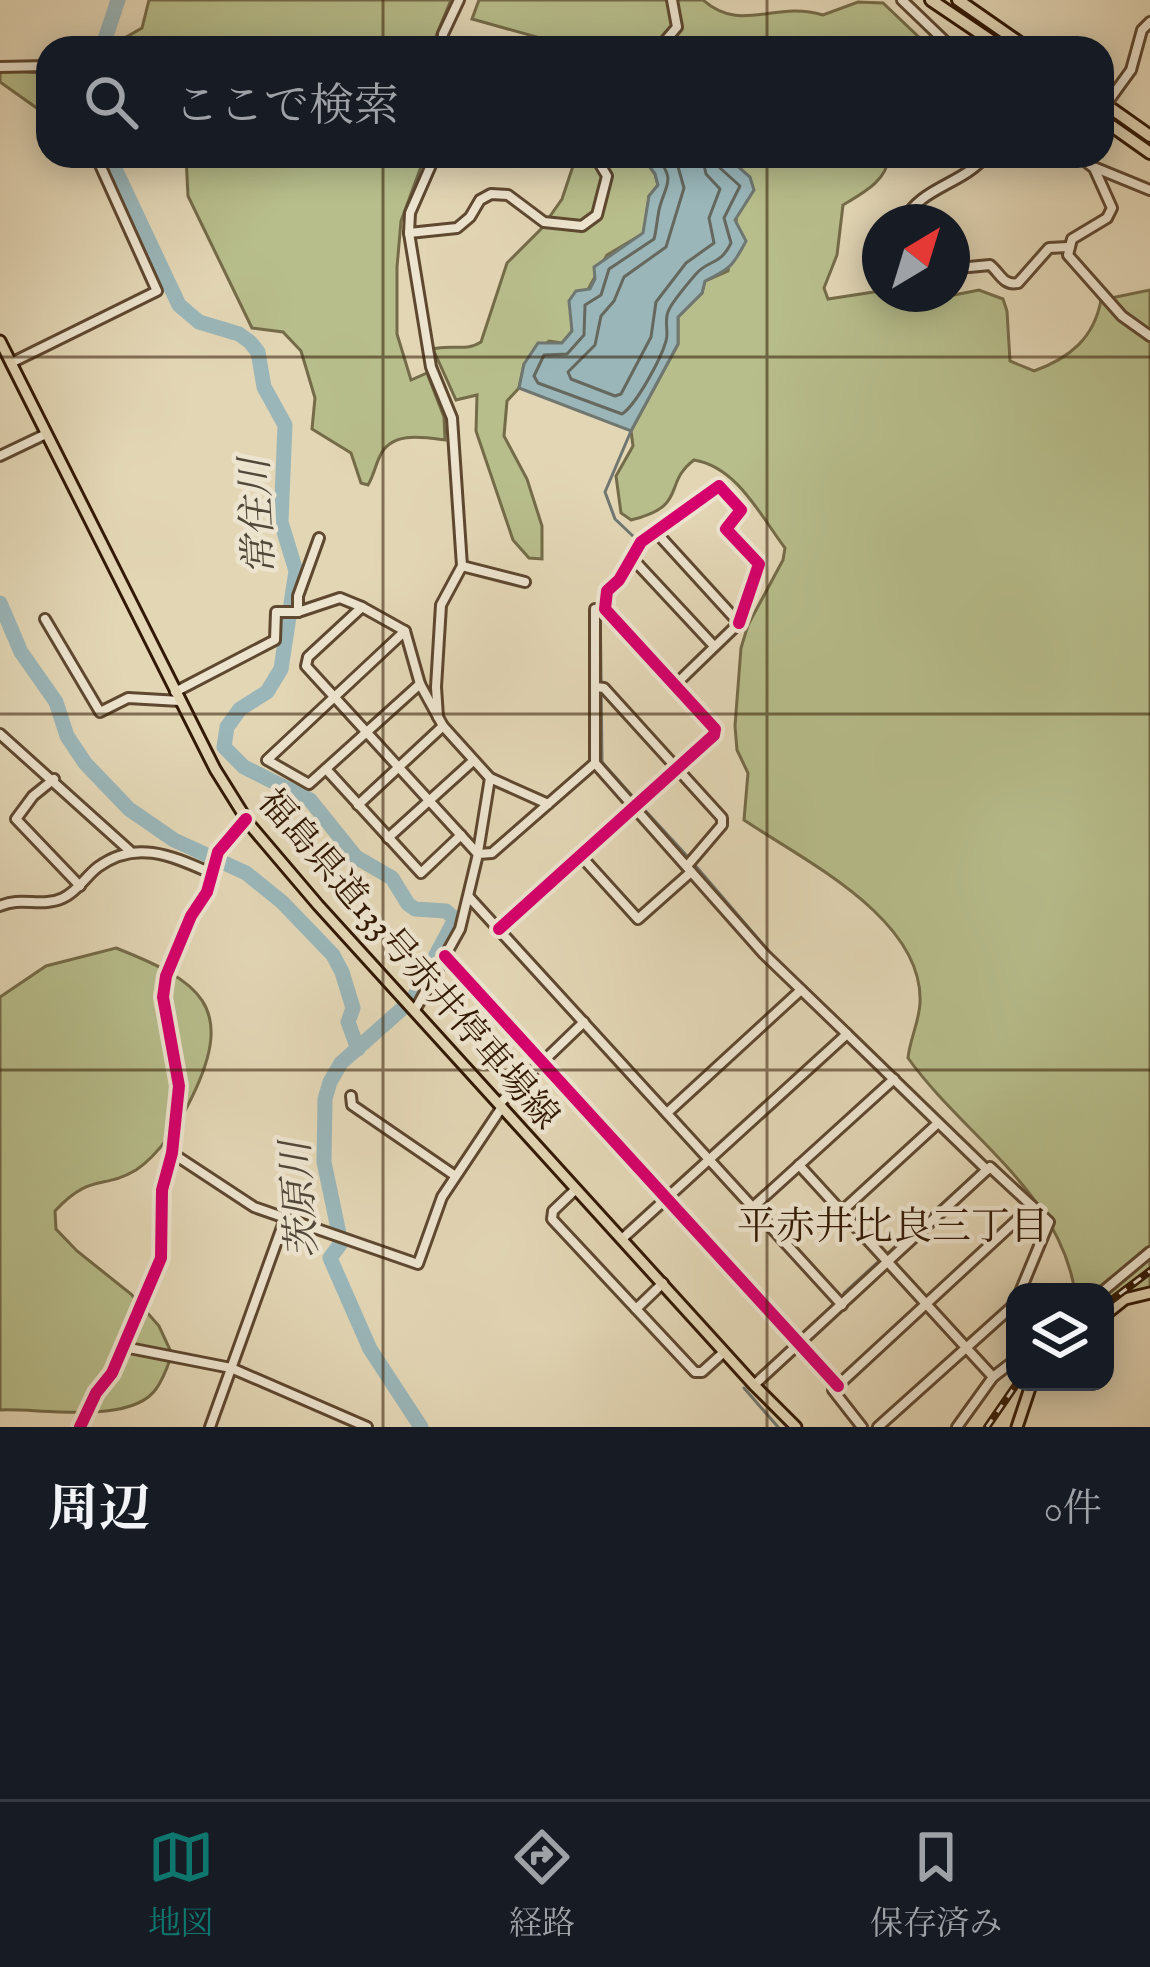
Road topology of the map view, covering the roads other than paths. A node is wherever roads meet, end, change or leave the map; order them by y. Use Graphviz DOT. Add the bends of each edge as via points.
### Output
graph roads {
  1 [pos="459,0"];
  2 [pos="672,0"];
  3 [pos="902,0"];
  4 [pos="931,0"];
  5 [pos="958,0"];
  6 [pos="1150,22"];
  7 [pos="443,36"];
  8 [pos="669,36"];
  9 [pos="940,36"];
  10 [pos="984,36"];
  11 [pos="1010,36"];
  12 [pos="36,66"];
  13 [pos="0,67"];
  14 [pos="1114,93"];
  15 [pos="1114,116"];
  16 [pos="1114,121"];
  17 [pos="1150,136"];
  18 [pos="1150,153"];
  19 [pos="101,168"];
  20 [pos="430,168"];
  21 [pos="602,168"];
  22 [pos="973,168"];
  23 [pos="1094,168"];
  24 [pos="1096,168"];
  25 [pos="1150,190"];
  26 [pos="914,204"];
  27 [pos="409,233"];
  28 [pos="1068,247"];
  29 [pos="970,268"];
  30 [pos="1150,336"];
  31 [pos="0,340"];
  32 [pos="11,363"];
  33 [pos="46,434"];
  34 [pos="0,456"];
  35 [pos="656,532"];
  36 [pos="320,538"];
  37 [pos="632,558"];
  38 [pos="462,566"];
  39 [pos="525,582"];
  40 [pos="362,608"];
  41 [pos="602,609"];
  42 [pos="296,613"];
  43 [pos="45,619"];
  44 [pos="739,623"];
  45 [pos="405,631"];
  46 [pos="714,646"];
  47 [pos="420,684"];
  48 [pos="675,685"];
  49 [pos="600,688"];
  50 [pos="177,697"];
  51 [pos="335,697"];
  52 [pos="441,721"];
  53 [pos="368,731"];
  54 [pos="0,734"];
  55 [pos="473,761"];
  56 [pos="595,763"];
  57 [pos="399,767"];
  58 [pos="676,768"];
  59 [pos="326,769"];
  60 [pos="490,778"];
  61 [pos="54,779"];
  62 [pos="430,800"];
  63 [pos="548,804"];
  64 [pos="637,804"];
  65 [pos="358,805"];
  66 [pos="246,819"];
  67 [pos="461,835"];
  68 [pos="388,838"];
  69 [pos="130,851"];
  70 [pos="478,854"];
  71 [pos="580,855"];
  72 [pos="690,865"];
  73 [pos="211,872"];
  74 [pos="80,886"];
  75 [pos="470,896"];
  76 [pos="0,906"];
  77 [pos="499,929"];
  78 [pos="445,956"];
  79 [pos="801,990"];
  80 [pos="411,1006"];
  81 [pos="584,1022"];
  82 [pos="848,1034"];
  83 [pos="542,1062"];
  84 [pos="893,1079"];
  85 [pos="351,1096"];
  86 [pos="502,1104"];
  87 [pos="667,1113"];
  88 [pos="938,1123"];
  89 [pos="172,1154"];
  90 [pos="710,1160"];
  91 [pos="800,1166"];
  92 [pos="987,1170"];
  93 [pos="454,1175"];
  94 [pos="578,1188"];
  95 [pos="667,1199"];
  96 [pos="1032,1206"];
  97 [pos="753,1208"];
  98 [pos="842,1211"];
  99 [pos="286,1216"];
  100 [pos="623,1238"];
  101 [pos="1150,1252"];
  102 [pos="889,1262"];
  103 [pos="663,1283"];
  104 [pos="1024,1283"];
  105 [pos="1113,1283"];
  106 [pos="1150,1294"];
  107 [pos="842,1305"];
  108 [pos="928,1305"];
  109 [pos="1114,1308"];
  110 [pos="636,1309"];
  111 [pos="1006,1312"];
  112 [pos="799,1345"];
  113 [pos="124,1346"];
  114 [pos="967,1347"];
  115 [pos="724,1352"];
  116 [pos="1006,1367"];
  117 [pos="231,1368"];
  118 [pos="993,1377"];
  119 [pos="754,1385"];
  120 [pos="838,1386"];
  121 [pos="1029,1391"];
  122 [pos="80,1427"];
  123 [pos="210,1427"];
  124 [pos="367,1427"];
  125 [pos="796,1427"];
  126 [pos="862,1427"];
  127 [pos="878,1427"];
  128 [pos="956,1427"];
  129 [pos="1017,1427"];
  1 -- 7 [label="street"];
  2 -- 8 [label="street" via="678,16"];
  3 -- 9 [label="street"];
  4 -- 10 [label="highway"];
  5 -- 11 [label="highway"];
  6 -- 14 [label="street, bridge"];
  12 -- 13 [label="street"];
  15 -- 17 [label="highway"];
  16 -- 18 [label="highway"];
  19 -- 32 [label="street" via="157,291"];
  20 -- 27 [label="street"];
  21 -- 27 [label="street" via="597,215 582,226 544,222 508,195 491,194 457,228"];
  22 -- 26 [label="street"];
  23 -- 28 [label="street" via="1112,208"];
  24 -- 25 [label="street"];
  27 -- 38 [label="street" via="431,367 452,418"];
  28 -- 29 [label="street" via="1049,248 1018,283 990,265"];
  28 -- 30 [label="street" via="1079,272"];
  31 -- 32 [label="main road, 福島県道133号赤井停車場線"];
  32 -- 33 [label="main road, 福島県道133号赤井停車場線"];
  33 -- 34 [label="street"];
  33 -- 50 [label="main road, 福島県道133号赤井停車場線"];
  35 -- 37 [label="street"];
  35 -- 44 [label="street"];
  35 -- 44 [label="street" via="719,486 741,510 726,529 759,564"];
  36 -- 42 [label="street"];
  37 -- 41 [label="street"];
  37 -- 46 [label="street"];
  38 -- 39 [label="street"];
  38 -- 52 [label="street" via="441,605"];
  40 -- 42 [label="street" via="340,598"];
  40 -- 45 [label="street"];
  40 -- 51 [label="street" via="308,657 306,666"];
  41 -- 48 [label="street"];
  41 -- 49 [label="street"];
  42 -- 50 [label="street" via="276,612 274,640"];
  43 -- 50 [label="street" via="100,712 128,698"];
  44 -- 46 [label="street"];
  45 -- 47 [label="street"];
  45 -- 51 [label="street"];
  46 -- 48 [label="street"];
  47 -- 52 [label="street"];
  47 -- 53 [label="street"];
  48 -- 58 [label="street" via="715,729"];
  49 -- 56 [label="street"];
  49 -- 58 [label="street"];
  50 -- 66 [label="main road, 福島県道133号赤井停車場線"];
  51 -- 53 [label="street"];
  51 -- 59 [label="street" via="267,760 309,784"];
  52 -- 55 [label="street"];
  52 -- 57 [label="street"];
  53 -- 57 [label="street"];
  53 -- 59 [label="street"];
  54 -- 61 [label="street"];
  55 -- 60 [label="street"];
  55 -- 62 [label="street"];
  56 -- 63 [label="street"];
  56 -- 64 [label="street"];
  57 -- 62 [label="street"];
  57 -- 65 [label="street"];
  58 -- 64 [label="street"];
  58 -- 72 [label="street" via="722,818"];
  59 -- 65 [label="street"];
  60 -- 63 [label="street"];
  60 -- 70 [label="street"];
  61 -- 69 [label="street"];
  61 -- 74 [label="street" via="16,819"];
  62 -- 67 [label="street"];
  62 -- 68 [label="street"];
  63 -- 70 [label="street" via="492,853"];
  64 -- 71 [label="street"];
  64 -- 72 [label="street"];
  65 -- 68 [label="street"];
  66 -- 73 [label="street"];
  66 -- 80 [label="main road, 福島県道133号赤井停車場線"];
  67 -- 68 [label="street" via="421,873"];
  67 -- 70 [label="street"];
  69 -- 73 [label="street" via="160,851"];
  69 -- 74 [label="street"];
  70 -- 75 [label="street"];
  71 -- 72 [label="street" via="638,919"];
  71 -- 77 [label="street"];
  72 -- 79 [label="street"];
  73 -- 89 [label="street" via="164,988 179,1086"];
  74 -- 76 [label="street" via="58,900"];
  75 -- 77 [label="street"];
  75 -- 78 [label="street"];
  77 -- 81 [label="street"];
  78 -- 80 [label="street"];
  78 -- 83 [label="street"];
  79 -- 82 [label="street"];
  79 -- 87 [label="street"];
  80 -- 86 [label="main road, 福島県道133号赤井停車場線"];
  81 -- 83 [label="street"];
  81 -- 87 [label="street"];
  82 -- 84 [label="street"];
  82 -- 90 [label="street"];
  83 -- 86 [label="street"];
  83 -- 95 [label="street"];
  84 -- 88 [label="street"];
  84 -- 91 [label="street"];
  85 -- 93 [label="street" via="352,1105"];
  86 -- 93 [label="street"];
  86 -- 94 [label="main road, 福島県道133号赤井停車場線"];
  87 -- 90 [label="street"];
  88 -- 92 [label="street"];
  88 -- 98 [label="street"];
  89 -- 99 [label="street" via="254,1207"];
  89 -- 113 [label="street" via="160,1204 161,1258"];
  90 -- 95 [label="street"];
  90 -- 97 [label="street"];
  91 -- 97 [label="street"];
  91 -- 98 [label="street"];
  92 -- 96 [label="street"];
  92 -- 102 [label="street"];
  93 -- 99 [label="street" via="418,1264"];
  94 -- 100 [label="main road, 福島県道133号赤井停車場線"];
  94 -- 110 [label="street" via="552,1219"];
  95 -- 100 [label="street"];
  95 -- 112 [label="street"];
  96 -- 104 [label="street" via="1049,1222"];
  96 -- 108 [label="street"];
  97 -- 107 [label="street"];
  98 -- 102 [label="street"];
  99 -- 117 [label="street"];
  100 -- 103 [label="main road, 福島県道133号赤井停車場線"];
  101 -- 105 [label="street"];
  102 -- 107 [label="street"];
  102 -- 108 [label="street"];
  103 -- 110 [label="street"];
  103 -- 115 [label="main road, 福島県道133号赤井停車場線"];
  106 -- 109 [label="main road"];
  107 -- 112 [label="street"];
  108 -- 114 [label="street"];
  108 -- 120 [label="street"];
  110 -- 115 [label="street" via="694,1372"];
  111 -- 114 [label="street"];
  112 -- 119 [label="street"];
  112 -- 120 [label="street"];
  113 -- 117 [label="street"];
  113 -- 122 [label="street"];
  114 -- 118 [label="street"];
  114 -- 127 [label="street"];
  115 -- 119 [label="main road, 福島県道133号赤井停車場線"];
  116 -- 118 [label="street"];
  117 -- 123 [label="street"];
  117 -- 124 [label="street"];
  118 -- 128 [label="street"];
  119 -- 125 [label="main road, 福島県道133号赤井停車場線"];
  120 -- 126 [label="street" via="835,1396"];
  121 -- 129 [label="main road"];
}
